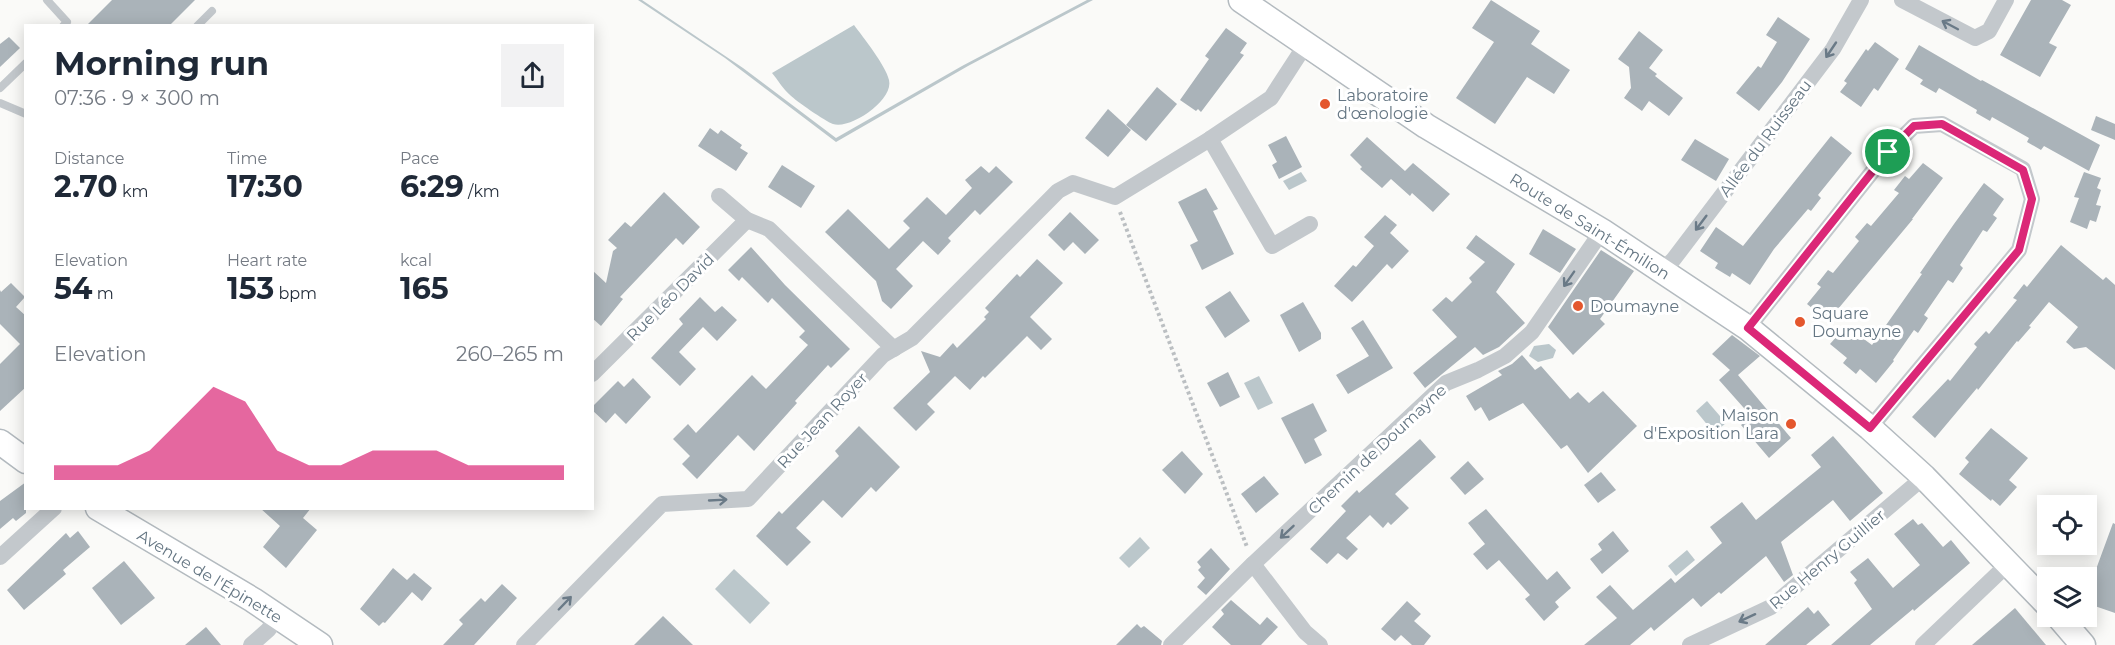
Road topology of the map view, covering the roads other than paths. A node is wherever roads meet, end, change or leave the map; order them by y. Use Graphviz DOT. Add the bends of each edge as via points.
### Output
graph roads {
  1 [pos="47,0"];
  2 [pos="1241,0"];
  3 [pos="1861,0"];
  4 [pos="1902,0"];
  5 [pos="2007,0"];
  6 [pos="212,11"];
  7 [pos="65,24"];
  8 [pos="199,24"];
  9 [pos="1306,44"];
  10 [pos="24,65"];
  11 [pos="0,88"];
  12 [pos="0,103"];
  13 [pos="24,113"];
  14 [pos="1210,139"];
  15 [pos="719,196"];
  16 [pos="747,220"];
  17 [pos="1310,224"];
  18 [pos="1602,231"];
  19 [pos="1662,271"];
  20 [pos="1748,328"];
  21 [pos="894,349"];
  22 [pos="594,372"];
  23 [pos="1870,428"];
  24 [pos="0,442"];
  25 [pos="24,460"];
  26 [pos="1924,477"];
  27 [pos="52,510"];
  28 [pos="101,510"];
  29 [pos="0,557"];
  30 [pos="1253,564"];
  31 [pos="2008,564"];
  32 [pos="2037,594"];
  33 [pos="278,617"];
  34 [pos="2067,627"];
  35 [pos="251,645"];
  36 [pos="320,645"];
  37 [pos="524,645"];
  38 [pos="1171,645"];
  39 [pos="1320,645"];
  40 [pos="1690,645"];
  41 [pos="1923,645"];
  42 [pos="2083,645"];
  1 -- 7 [label="lane"];
  2 -- 9 [label="street, Route de Saint-Émilion"];
  3 -- 19 [label="street, Allée du Ruisseau, one-way" via="1833,49"];
  5 -- 4 [label="street, one-way" via="1989,31 1975,38"];
  6 -- 8 [label="lane"];
  9 -- 14 [label="street" via="1271,98"];
  9 -- 18 [label="street, Route de Saint-Émilion" via="1426,126"];
  10 -- 11 [label="lane"];
  12 -- 13 [label="lane"];
  14 -- 17 [label="street" via="1272,246"];
  14 -- 21 [label="street, Rue Jean Royer" via="1115,197 1073,183 1058,191 912,338"];
  15 -- 16 [label="street"];
  16 -- 21 [label="street" via="769,229"];
  16 -- 22 [label="street, Rue Léo David"];
  18 -- 19 [label="street, Route de Saint-Émilion"];
  18 -- 30 [label="street, Chemin de Doumayne, one-way" via="1532,332 1505,356 1446,383"];
  19 -- 20 [label="street, Route de Saint-Émilion"];
  20 -- 23 [label="street, Route de Saint-Émilion"];
  20 -- 23 [label="street" via="1888,152 1914,126 1942,124 2023,170 2032,199 2019,250"];
  37 -- 21 [label="street, Rue Jean Royer, one-way" via="662,504 748,499 883,356"];
  23 -- 26 [label="street, Route de Saint-Émilion"];
  24 -- 25 [label="street"];
  26 -- 31 [label="street, Route de Saint-Émilion"];
  26 -- 40 [label="street, Rue Henry Guillier, one-way" via="1771,607"];
  27 -- 29 [label="street"];
  28 -- 33 [label="street, Avenue de l'Épinette"];
  30 -- 38 [label="street, Chemin de Doumayne"];
  30 -- 39 [label="street" via="1305,632"];
  31 -- 32 [label="street, Route de Saint-Émilion"];
  31 -- 41 [label="street"];
  33 -- 35 [label="street"];
  33 -- 36 [label="street, Avenue de l'Épinette"];
  34 -- 42 [label="street"];
}
